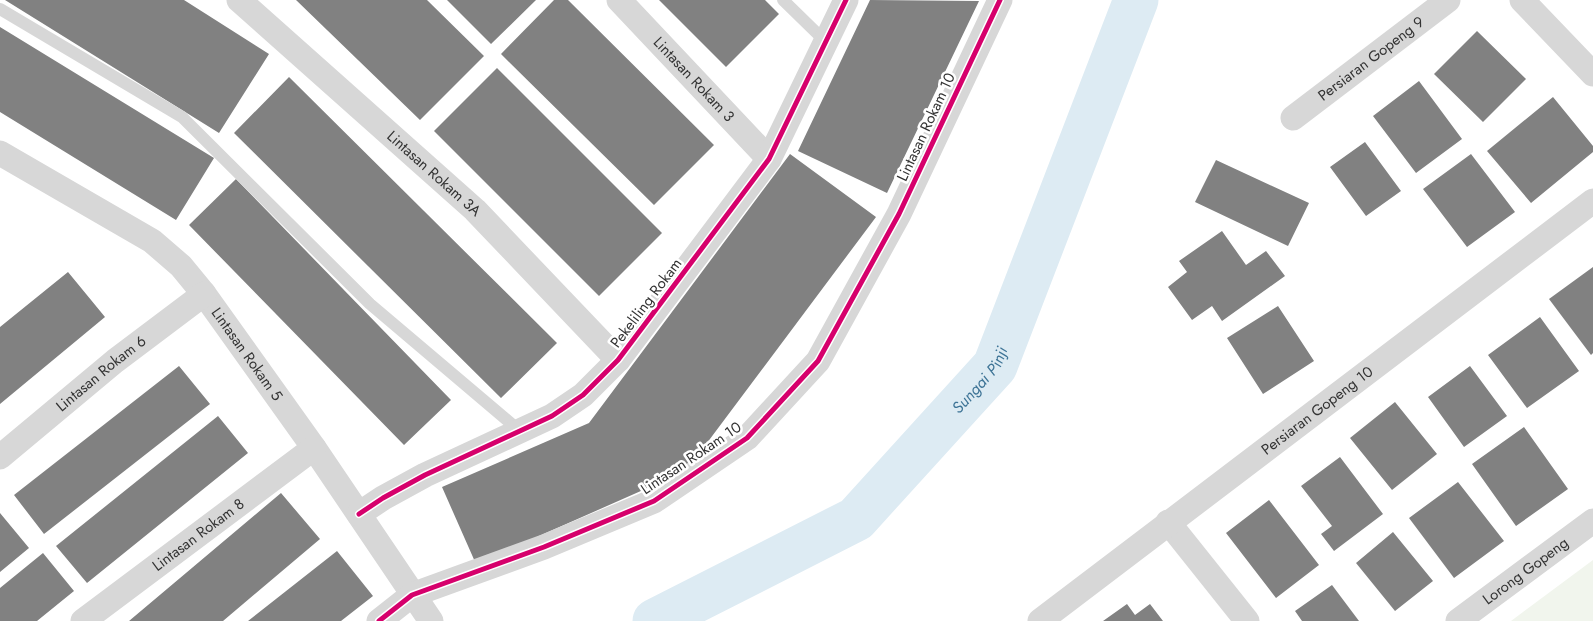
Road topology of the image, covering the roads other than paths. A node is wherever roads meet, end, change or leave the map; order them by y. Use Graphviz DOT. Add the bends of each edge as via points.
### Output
graph roads {
  1 [pos="239,0"];
  2 [pos="619,0"];
  3 [pos="783,0"];
  4 [pos="846,0"];
  5 [pos="1000,0"];
  6 [pos="1448,0"];
  7 [pos="1522,0"];
  8 [pos="0,9"];
  9 [pos="825,41"];
  10 [pos="1593,74"];
  11 [pos="1293,118"];
  12 [pos="0,152"];
  13 [pos="769,159"];
  14 [pos="1593,202"];
  15 [pos="204,294"];
  16 [pos="618,360"];
  17 [pos="521,432"];
  18 [pos="314,448"];
  19 [pos="0,457"];
  20 [pos="360,514"];
  21 [pos="1593,521"];
  22 [pos="1168,522"];
  23 [pos="412,595"];
  24 [pos="83,621"];
  25 [pos="380,621"];
  26 [pos="431,621"];
  27 [pos="1040,621"];
  28 [pos="1247,621"];
  29 [pos="1458,621"];
  1 -- 16 [label="street, Lintasan Rokam 3A" via="475,210"];
  2 -- 13 [label="street, Lintasan Rokam 3"];
  3 -- 9 [label="lane"];
  4 -- 9 [label="street, Pekeliling Rokam"];
  5 -- 23 [label="street, Lintasan Rokam 10" via="899,214 818,361 747,438 654,500 544,547"];
  6 -- 11 [label="street, Persiaran Gopeng 9"];
  7 -- 10 [label="street"];
  8 -- 17 [label="lane" via="182,117 370,304"];
  9 -- 13 [label="street, Pekeliling Rokam"];
  12 -- 15 [label="street, Lintasan Rokam 5" via="152,240 181,266"];
  13 -- 16 [label="street, Pekeliling Rokam"];
  14 -- 22 [label="street, Persiaran Gopeng 10"];
  15 -- 18 [label="street, Lintasan Rokam 5"];
  15 -- 19 [label="street, Lintasan Rokam 6" via="115,361"];
  16 -- 17 [label="street, Pekeliling Rokam" via="583,395"];
  17 -- 20 [label="street, Pekeliling Rokam" via="425,475"];
  18 -- 20 [label="street, Lintasan Rokam 5"];
  18 -- 24 [label="street, Lintasan Rokam 8"];
  20 -- 23 [label="street, Lintasan Rokam 5"];
  21 -- 29 [label="street, Lorong Gopeng"];
  22 -- 27 [label="street, Persiaran Gopeng 10"];
  22 -- 28 [label="street"];
  23 -- 25 [label="street, Lintasan Rokam 10"];
  23 -- 26 [label="street, Lintasan Rokam 5"];
}
